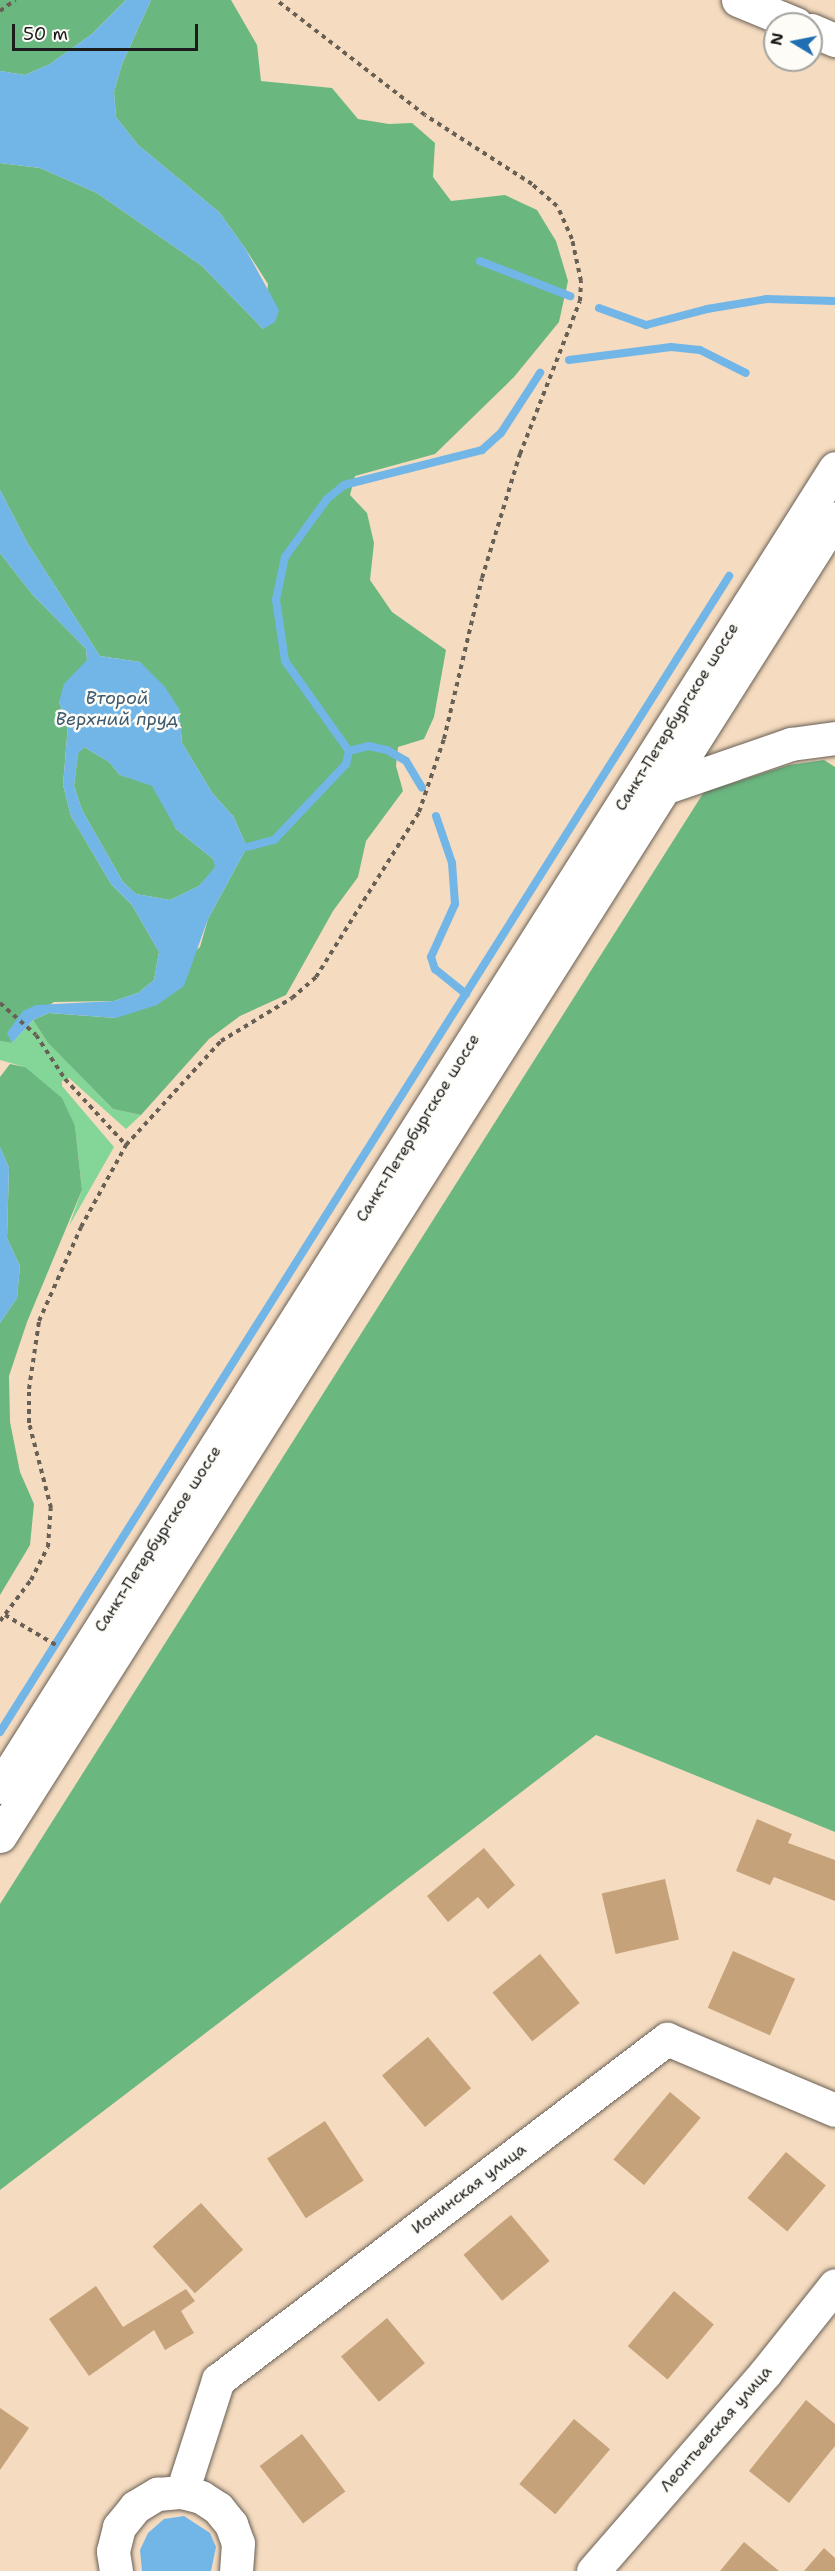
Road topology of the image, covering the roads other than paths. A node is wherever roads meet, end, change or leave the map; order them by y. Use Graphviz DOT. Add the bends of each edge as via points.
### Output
graph roads {
  1 [pos="738,0"];
  2 [pos="767,12"];
  3 [pos="835,468"];
  4 [pos="835,518"];
  5 [pos="835,738"];
  6 [pos="661,789"];
  7 [pos="0,1787"];
  8 [pos="0,1836"];
  9 [pos="835,2110"];
  10 [pos="835,2285"];
  11 [pos="182,2492"];
  12 [pos="116,2571"];
  13 [pos="236,2571"];
  14 [pos="593,2571"];
  1 -- 2 [label="main road"];
  3 -- 7 [label="main road, Санкт-Петербургское шоссе"];
  4 -- 6 [label="main road, Санкт-Петербургское шоссе"];
  5 -- 6 [label="main road" via="790,744"];
  6 -- 8 [label="main road, Санкт-Петербургское шоссе"];
  9 -- 11 [label="main road, Ионинская улица" via="667,2038 218,2380"];
  10 -- 14 [label="main road, Леонтьевская улица" via="765,2373"];
  11 -- 12 [label="main road" via="157,2494 135,2506 119,2527 113,2551"];
  11 -- 13 [label="main road" via="201,2497 218,2508 231,2524 238,2542"];
}
